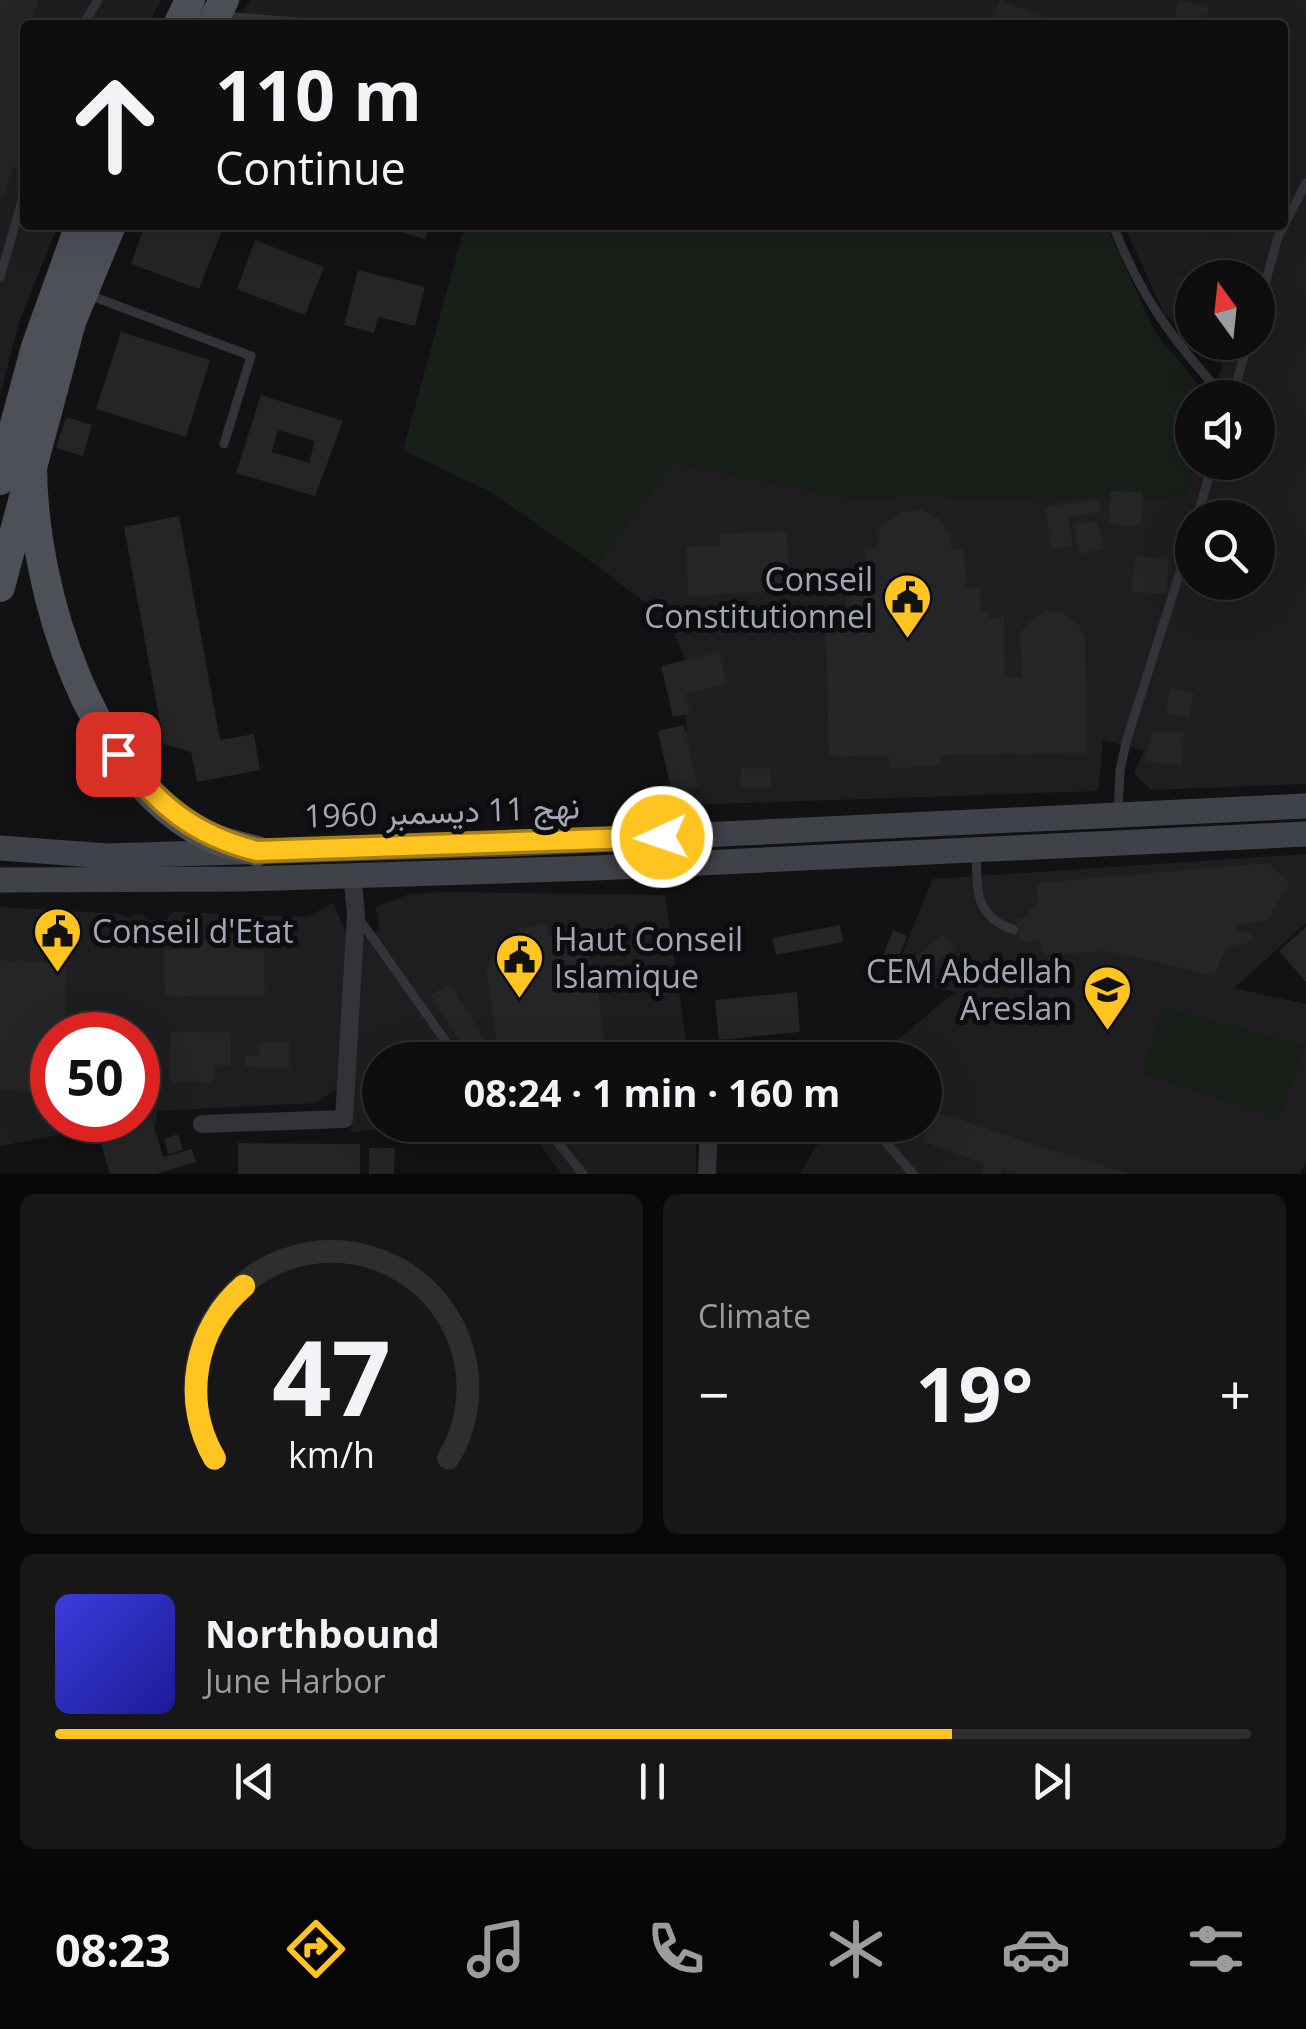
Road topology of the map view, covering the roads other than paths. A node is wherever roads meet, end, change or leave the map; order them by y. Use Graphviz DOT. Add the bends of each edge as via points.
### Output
graph roads {
  1 [pos="210,10"];
  2 [pos="294,20"];
  3 [pos="1306,184"];
  4 [pos="20,208"];
  5 [pos="1288,219"];
  6 [pos="78,230"];
  7 [pos="109,230"];
  8 [pos="1115,230"];
  9 [pos="1282,230"];
  10 [pos="1272,260"];
  11 [pos="0,278"];
  12 [pos="82,292"];
  13 [pos="1211,380"];
  14 [pos="224,444"];
  15 [pos="32,466"];
  16 [pos="0,480"];
  17 [pos="0,587"];
  18 [pos="1175,588"];
  19 [pos="1306,806"];
  20 [pos="1117,816"];
  21 [pos="1306,834"];
  22 [pos="0,848"];
  23 [pos="257,851"];
  24 [pos="976,851"];
  25 [pos="352,874"];
  26 [pos="0,880"];
  27 [pos="356,914"];
  28 [pos="1014,930"];
  29 [pos="447,1042"];
  30 [pos="202,1124"];
  31 [pos="558,1142"];
  32 [pos="708,1142"];
  33 [pos="886,1142"];
  34 [pos="583,1174"];
  35 [pos="707,1174"];
  36 [pos="914,1174"];
  1 -- 2 [label="lane"];
  3 -- 5 [label="lane"];
  4 -- 11 [label="lane"];
  6 -- 16 [label="main road" via="36,348"];
  7 -- 12 [label="main road"];
  8 -- 13 [label="lane" via="1153,311"];
  9 -- 10 [label="lane"];
  12 -- 14 [label="lane" via="251,356"];
  12 -- 15 [label="main road"];
  15 -- 17 [label="main road"];
  15 -- 23 [label="main road" via="35,531 52,607 100,724 131,770 178,815 213,838"];
  18 -- 20 [label="lane" via="1127,740"];
  19 -- 20 [label="main road, نهج 11 ديسمبر 1960"];
  20 -- 23 [label="main road, نهج 11 ديسمبر 1960"];
  21 -- 24 [label="main road, نهج 11 ديسمبر 1960"];
  22 -- 23 [label="main road, نهج 11 ديسمبر 1960" via="108,856"];
  24 -- 25 [label="main road, نهج 11 ديسمبر 1960"];
  24 -- 28 [label="lane" via="985,913"];
  25 -- 26 [label="main road, نهج 11 ديسمبر 1960"];
  25 -- 27 [label="street"];
  27 -- 29 [label="lane"];
  27 -- 30 [label="street" via="344,1119"];
  31 -- 34 [label="lane"];
  32 -- 35 [label="street"];
  33 -- 36 [label="lane"];
}
